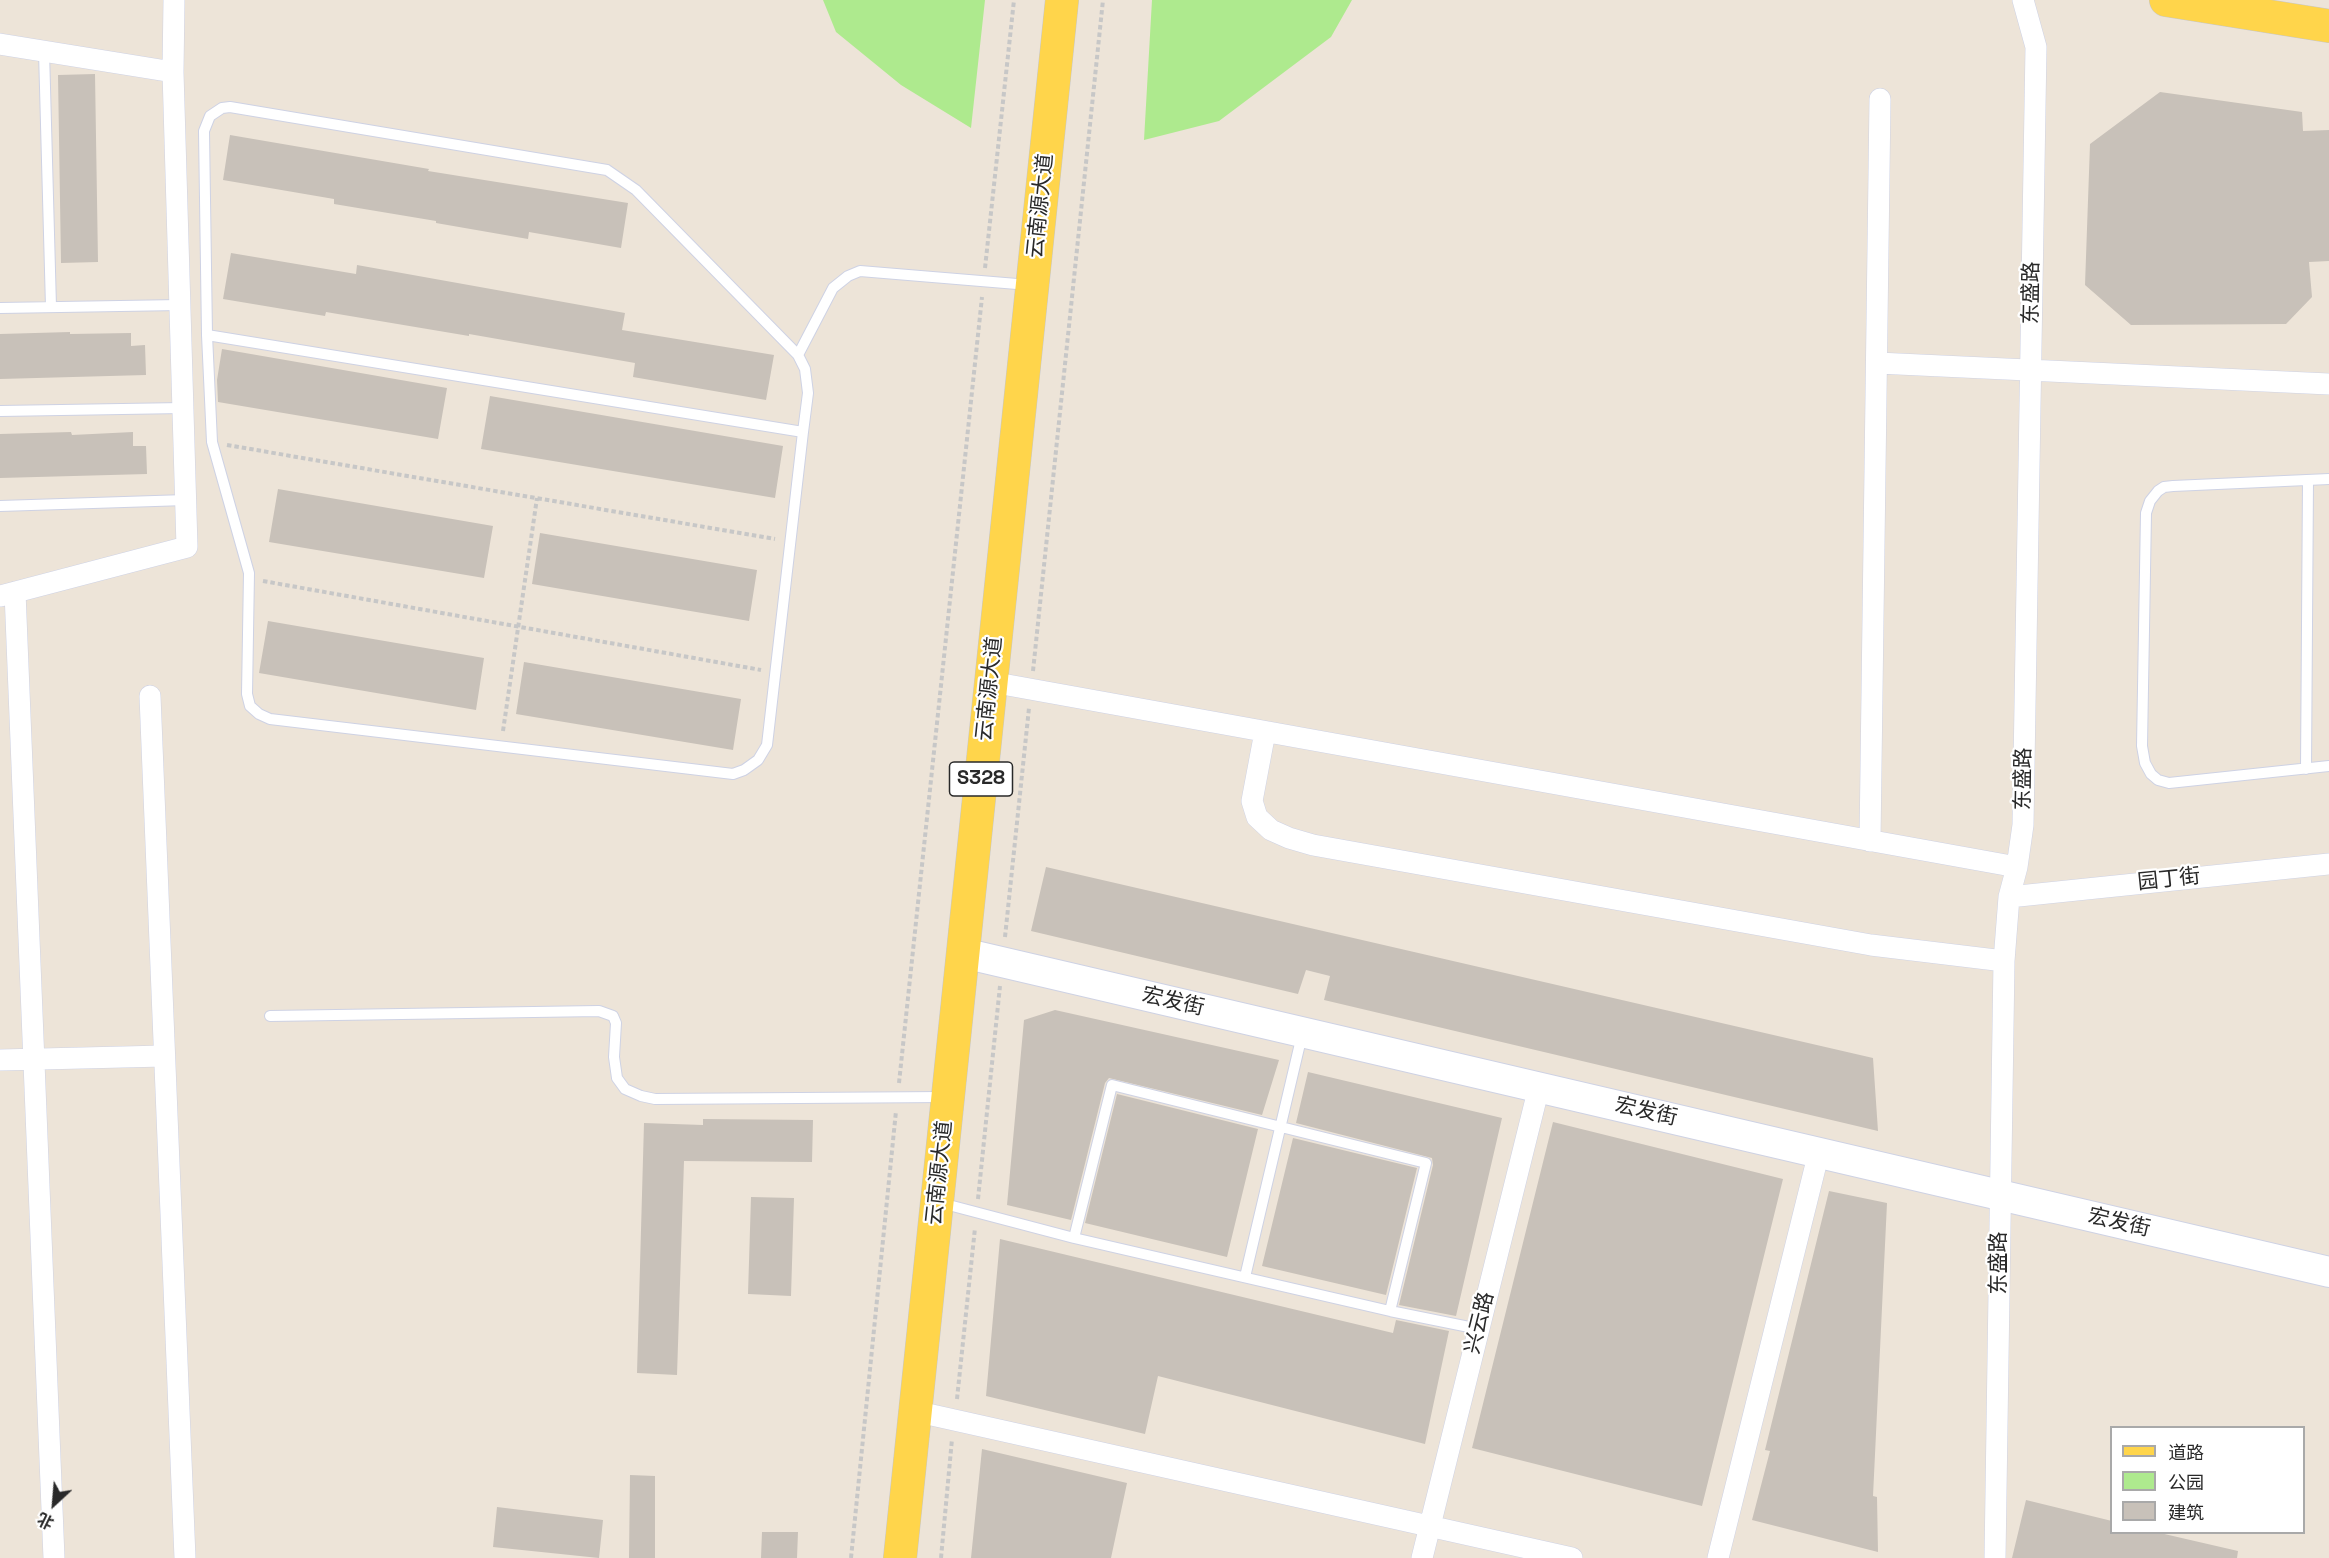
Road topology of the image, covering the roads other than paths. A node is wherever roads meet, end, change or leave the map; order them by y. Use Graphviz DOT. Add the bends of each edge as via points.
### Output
graph roads {
  1 [pos="174,0"];
  2 [pos="1062,0"];
  3 [pos="2023,0"];
  4 [pos="2166,0"];
  5 [pos="2329,26"];
  6 [pos="0,44"];
  7 [pos="44,51"];
  8 [pos="173,72"];
  9 [pos="1880,99"];
  10 [pos="1032,286"];
  11 [pos="180,305"];
  12 [pos="51,307"];
  13 [pos="0,308"];
  14 [pos="207,335"];
  15 [pos="798,355"];
  16 [pos="1876,363"];
  17 [pos="2031,371"];
  18 [pos="2329,384"];
  19 [pos="183,408"];
  20 [pos="0,411"];
  21 [pos="803,432"];
  22 [pos="2329,479"];
  23 [pos="2308,480"];
  24 [pos="186,500"];
  25 [pos="0,506"];
  26 [pos="7,594"];
  27 [pos="991,682"];
  28 [pos="150,696"];
  29 [pos="1264,732"];
  30 [pos="2329,766"];
  31 [pos="2306,769"];
  32 [pos="1870,841"];
  33 [pos="2329,864"];
  34 [pos="2017,867"];
  35 [pos="2009,897"];
  36 [pos="963,953"];
  37 [pos="2004,961"];
  38 [pos="270,1016"];
  39 [pos="1302,1032"];
  40 [pos="164,1056"];
  41 [pos="34,1059"];
  42 [pos="0,1060"];
  43 [pos="1539,1087"];
  44 [pos="948,1098"];
  45 [pos="1280,1127"];
  46 [pos="1819,1152"];
  47 [pos="1999,1194"];
  48 [pos="937,1202"];
  49 [pos="1074,1238"];
  50 [pos="2329,1272"];
  51 [pos="1245,1277"];
  52 [pos="1390,1311"];
  53 [pos="1479,1329"];
  54 [pos="914,1411"];
  55 [pos="1430,1526"];
  56 [pos="54,1558"];
  57 [pos="185,1558"];
  58 [pos="900,1558"];
  59 [pos="1422,1558"];
  60 [pos="1572,1558"];
  61 [pos="1719,1558"];
  62 [pos="1995,1558"];
  1 -- 8 [label="street"];
  2 -- 10 [label="main road, 云南源大道 / S328"];
  3 -- 17 [label="street, 东盛路" via="2036,47"];
  4 -- 5 [label="main road"];
  6 -- 7 [label="street"];
  7 -- 8 [label="street"];
  7 -- 12 [label="lane"];
  8 -- 11 [label="street"];
  9 -- 16 [label="street"];
  10 -- 15 [label="lane" via="860,271 833,288"];
  10 -- 27 [label="main road, 云南源大道 / S328"];
  11 -- 12 [label="lane"];
  11 -- 19 [label="street"];
  12 -- 13 [label="lane"];
  14 -- 15 [label="lane" via="204,131 210,116 230,107 607,170 636,190"];
  14 -- 21 [label="lane"];
  14 -- 21 [label="lane" via="212,442 249,579 247,694 250,706 259,714 281,720 733,774 744,770 758,760 766,745"];
  15 -- 21 [label="lane" via="805,369 808,393"];
  16 -- 17 [label="street"];
  16 -- 32 [label="street"];
  17 -- 18 [label="street"];
  17 -- 34 [label="street, 东盛路" via="2023,825"];
  19 -- 20 [label="lane"];
  19 -- 24 [label="street"];
  22 -- 23 [label="lane"];
  23 -- 31 [label="lane"];
  23 -- 31 [label="lane" via="2164,487 2150,501 2146,513 2142,746 2151,774 2169,783"];
  24 -- 25 [label="lane"];
  24 -- 26 [label="street" via="187,547"];
  26 -- 41 [label="street"];
  27 -- 29 [label="street"];
  27 -- 36 [label="main road, 云南源大道 / S328"];
  28 -- 40 [label="street"];
  29 -- 32 [label="street"];
  29 -- 37 [label="street" via="1252,801 1257,817 1271,830 1289,838 1871,945"];
  30 -- 31 [label="lane"];
  32 -- 34 [label="street"];
  33 -- 35 [label="street, 园丁街"];
  34 -- 35 [label="street, 东盛路"];
  35 -- 37 [label="street, 东盛路"];
  36 -- 39 [label="street, 宏发街"];
  36 -- 44 [label="main road, 云南源大道 / S328"];
  37 -- 47 [label="street, 东盛路"];
  38 -- 44 [label="lane" via="599,1011 613,1016 616,1023 617,1078 625,1089 641,1096"];
  39 -- 43 [label="street, 宏发街"];
  39 -- 45 [label="lane"];
  40 -- 41 [label="street"];
  40 -- 57 [label="street"];
  41 -- 42 [label="street"];
  41 -- 56 [label="street"];
  43 -- 46 [label="street, 宏发街"];
  43 -- 53 [label="street, 兴云路"];
  44 -- 48 [label="main road, 云南源大道 / S328"];
  45 -- 49 [label="lane" via="1112,1085"];
  45 -- 51 [label="lane"];
  45 -- 52 [label="lane" via="1426,1163"];
  46 -- 47 [label="street, 宏发街"];
  46 -- 61 [label="street"];
  47 -- 50 [label="street, 宏发街"];
  47 -- 62 [label="street, 东盛路"];
  48 -- 49 [label="lane"];
  48 -- 54 [label="main road, 云南源大道 / S328"];
  49 -- 51 [label="lane"];
  51 -- 52 [label="lane"];
  52 -- 53 [label="lane"];
  53 -- 55 [label="street, 兴云路"];
  54 -- 55 [label="street"];
  54 -- 58 [label="main road, 云南源大道 / S328"];
  55 -- 59 [label="street, 兴云路"];
  55 -- 60 [label="street"];
}
